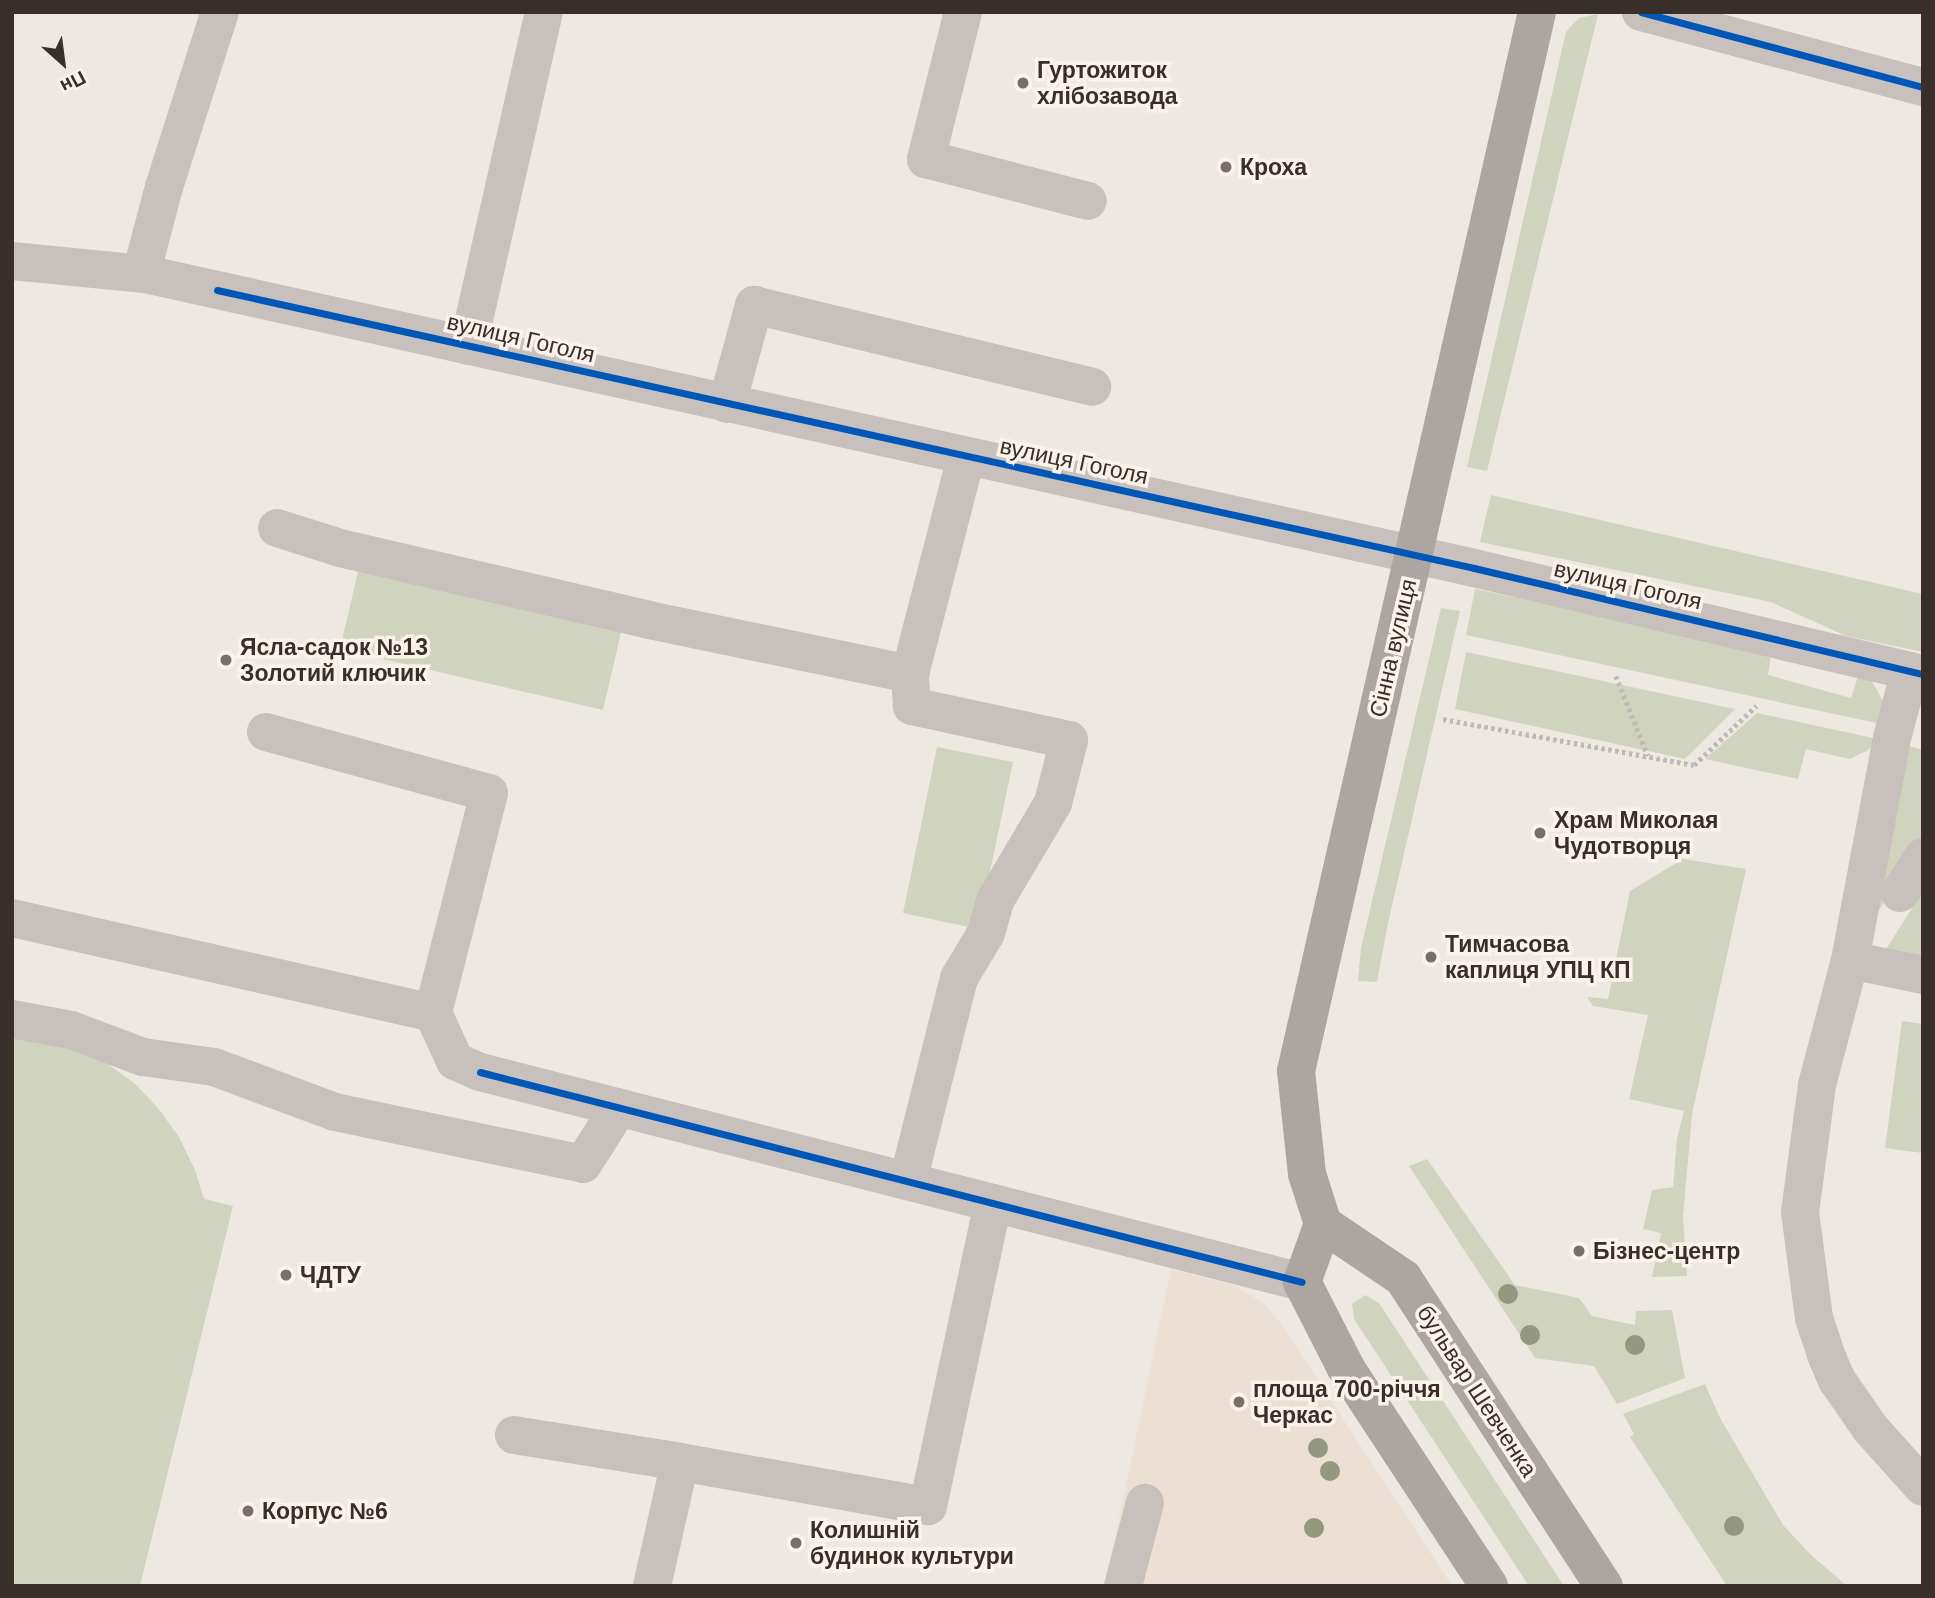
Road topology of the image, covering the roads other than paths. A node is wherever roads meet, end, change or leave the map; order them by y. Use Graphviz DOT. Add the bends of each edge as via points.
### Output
graph roads {
  1 [pos="220,12"];
  2 [pos="544,12"];
  3 [pos="963,12"];
  4 [pos="1537,12"];
  5 [pos="1641,12"];
  6 [pos="1923,87"];
  7 [pos="1088,201"];
  8 [pos="14,268"];
  9 [pos="145,274"];
  10 [pos="468,346"];
  11 [pos="1091,387"];
  12 [pos="727,404"];
  13 [pos="966,457"];
  14 [pos="277,528"];
  15 [pos="1413,556"];
  16 [pos="1917,672"];
  17 [pos="910,674"];
  18 [pos="266,732"];
  19 [pos="1923,857"];
  20 [pos="1900,893"];
  21 [pos="12,918"];
  22 [pos="1850,960"];
  23 [pos="1923,975"];
  24 [pos="433,1013"];
  25 [pos="12,1019"];
  26 [pos="619,1107"];
  27 [pos="908,1181"];
  28 [pos="993,1203"];
  29 [pos="1322,1224"];
  30 [pos="1302,1282"];
  31 [pos="514,1435"];
  32 [pos="680,1462"];
  33 [pos="1923,1488"];
  34 [pos="1145,1503"];
  35 [pos="652,1586"];
  36 [pos="1123,1586"];
  37 [pos="1489,1586"];
  38 [pos="1604,1586"];
  1 -- 9 [label="street" via="164,187"];
  2 -- 10 [label="street"];
  3 -- 7 [label="street" via="926,159"];
  4 -- 15 [label="main road, Сінна вулиця"];
  5 -- 6 [label="street"];
  8 -- 9 [label="street, вулиця Гоголя"];
  9 -- 10 [label="street, вулиця Гоголя"];
  10 -- 12 [label="street, вулиця Гоголя"];
  11 -- 12 [label="street" via="754,305"];
  12 -- 13 [label="street, вулиця Гоголя"];
  13 -- 15 [label="street, вулиця Гоголя"];
  13 -- 17 [label="street"];
  14 -- 17 [label="street" via="340,548 649,620"];
  15 -- 16 [label="street, вулиця Гоголя"];
  15 -- 29 [label="main road, Сінна вулиця" via="1296,1071 1307,1174"];
  16 -- 22 [label="street" via="1892,738"];
  17 -- 27 [label="street" via="912,706 1069,740 1053,803 996,899 986,933 959,978"];
  18 -- 24 [label="street" via="489,793"];
  19 -- 20 [label="street"];
  21 -- 24 [label="street"];
  22 -- 23 [label="street"];
  22 -- 33 [label="street" via="1817,1085 1805,1158 1800,1212 1806,1273 1819,1337 1837,1380 1884,1446"];
  24 -- 26 [label="street" via="455,1061 480,1072"];
  25 -- 26 [label="street" via="71,1030 143,1057 214,1067 335,1112 583,1164"];
  26 -- 27 [label="street"];
  27 -- 28 [label="street"];
  28 -- 30 [label="street"];
  28 -- 32 [label="street" via="928,1506"];
  29 -- 30 [label="main road"];
  29 -- 38 [label="main road, бульвар Шевченка" via="1403,1278"];
  30 -- 37 [label="main road" via="1346,1368"];
  31 -- 32 [label="street"];
  32 -- 35 [label="street"];
  34 -- 36 [label="street"];
}
